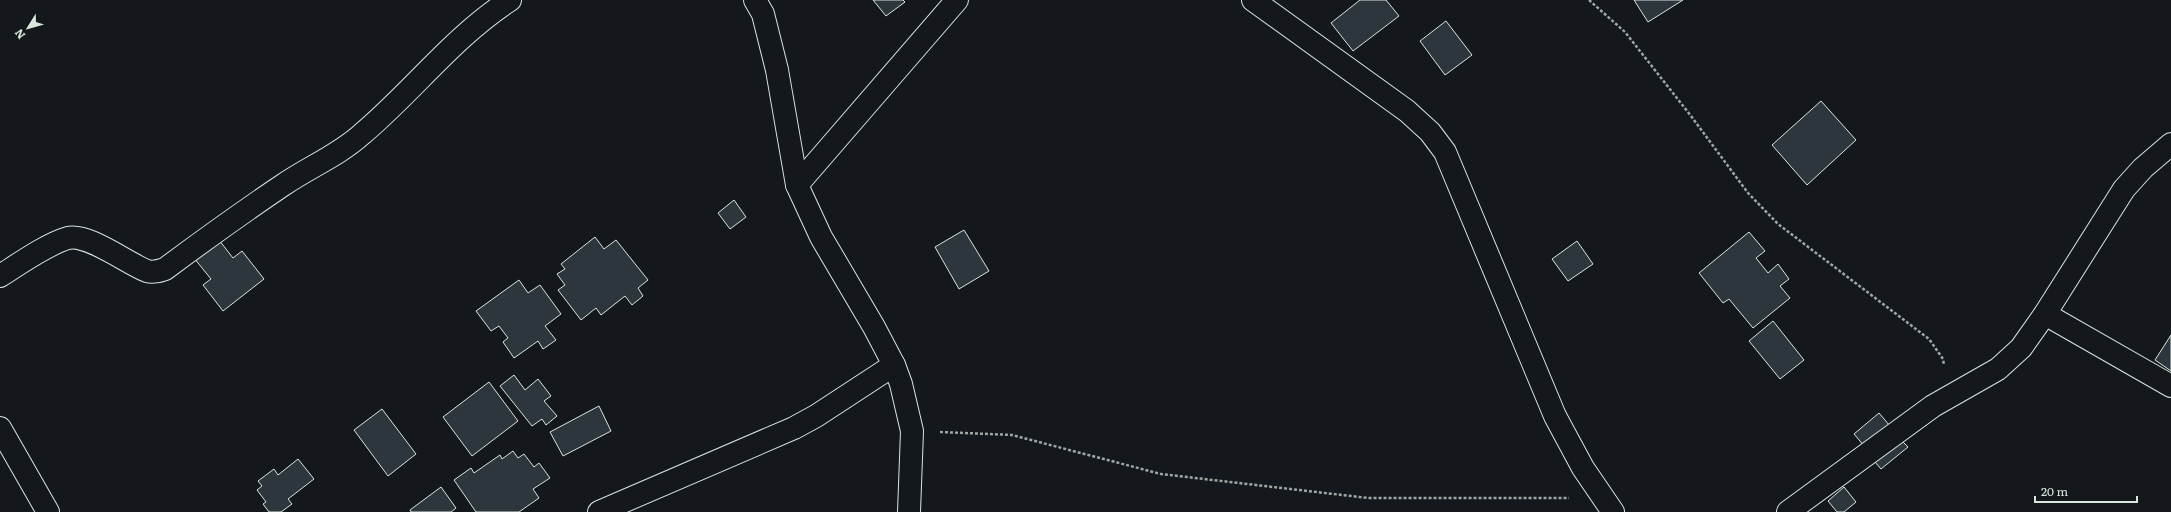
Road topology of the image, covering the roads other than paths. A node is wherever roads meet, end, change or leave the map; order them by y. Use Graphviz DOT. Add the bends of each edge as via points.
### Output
graph roads {
  1 [pos="510,0"];
  2 [pos="755,0"];
  3 [pos="956,0"];
  4 [pos="1253,0"];
  5 [pos="2171,144"];
  6 [pos="797,185"];
  7 [pos="0,276"];
  8 [pos="2045,314"];
  9 [pos="894,365"];
  10 [pos="2171,386"];
  11 [pos="0,428"];
  12 [pos="1608,505"];
  13 [pos="48,512"];
  14 [pos="598,512"];
  15 [pos="909,512"];
  16 [pos="1788,512"];
  1 -- 7 [label="street" via="492,11 439,58 362,135 285,184 165,269 157,272 148,271 103,248 81,239 68,238"];
  2 -- 6 [label="street" via="763,14 777,70"];
  3 -- 6 [label="street"];
  4 -- 12 [label="street" via="1407,111 1430,132 1445,152 1555,416 1583,468"];
  5 -- 8 [label="street" via="2143,168 2124,189"];
  6 -- 9 [label="street" via="821,237"];
  8 -- 10 [label="street"];
  8 -- 16 [label="street" via="2021,348 1998,369 1932,406"];
  9 -- 14 [label="street" via="794,428"];
  9 -- 15 [label="street" via="912,431"];
  11 -- 13 [label="street"];
}
